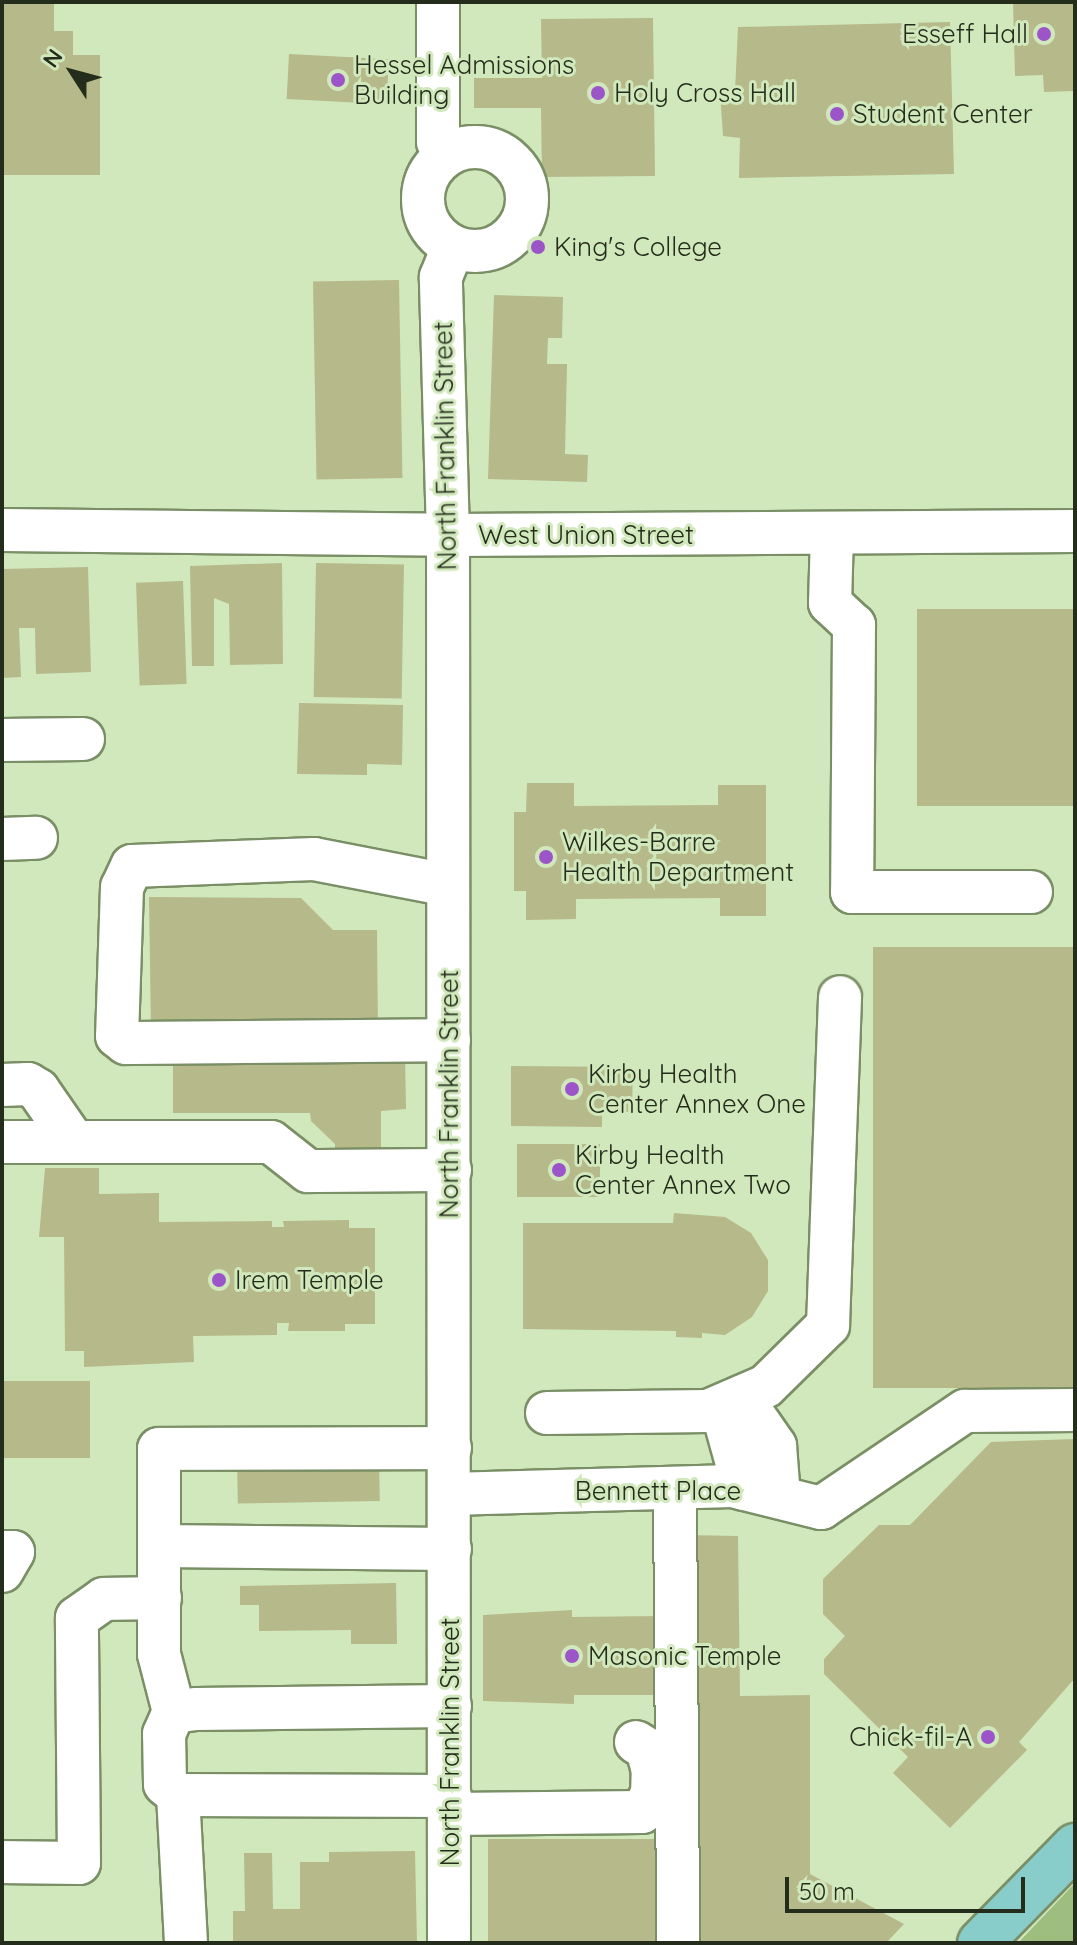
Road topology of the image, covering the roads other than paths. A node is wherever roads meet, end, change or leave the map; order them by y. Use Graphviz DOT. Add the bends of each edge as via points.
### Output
graph roads {
  1 [pos="438,2"];
  2 [pos="438,142"];
  3 [pos="453,247"];
  4 [pos="2,530"];
  5 [pos="1075,531"];
  6 [pos="832,533"];
  7 [pos="448,535"];
  8 [pos="83,739"];
  9 [pos="2,740"];
  10 [pos="448,885"];
  11 [pos="1031,892"];
  12 [pos="840,997"];
  13 [pos="449,1040"];
  14 [pos="2,1085"];
  15 [pos="2,1142"];
  16 [pos="74,1142"];
  17 [pos="450,1170"];
  18 [pos="731,1401"];
  19 [pos="1075,1410"];
  20 [pos="547,1413"];
  21 [pos="450,1448"];
  22 [pos="675,1488"];
  23 [pos="761,1493"];
  24 [pos="450,1494"];
  25 [pos="160,1546"];
  26 [pos="450,1549"];
  27 [pos="2,1552"];
  28 [pos="2,1571"];
  29 [pos="160,1598"];
  30 [pos="450,1706"];
  31 [pos="174,1712"];
  32 [pos="636,1742"];
  33 [pos="178,1795"];
  34 [pos="450,1805"];
  35 [pos="1075,1846"];
  36 [pos="2,1862"];
  37 [pos="186,1943"];
  38 [pos="449,1943"];
  39 [pos="678,1943"];
  40 [pos="980,1943"];
  1 -- 2 [label="street"];
  3 -- 7 [label="street, North Franklin Street" via="441,277"];
  4 -- 7 [label="street, West Union Street"];
  5 -- 6 [label="street, West Union Street"];
  6 -- 7 [label="street, West Union Street"];
  6 -- 11 [label="street" via="830,603 854,625 852,892"];
  7 -- 10 [label="street, North Franklin Street"];
  8 -- 9 [label="street"];
  10 -- 13 [label="street, North Franklin Street"];
  10 -- 13 [label="street" via="314,859 132,866 122,887 117,1036 126,1043"];
  12 -- 18 [label="street" via="828,1325 766,1386"];
  13 -- 17 [label="street, North Franklin Street"];
  14 -- 16 [label="street" via="28,1084 38,1090"];
  15 -- 16 [label="street"];
  16 -- 17 [label="street" via="271,1142 308,1171"];
  17 -- 21 [label="street, North Franklin Street"];
  18 -- 20 [label="street" via="708,1411"];
  18 -- 23 [label="street"];
  19 -- 23 [label="street, Bennett Place" via="965,1411 821,1508"];
  21 -- 24 [label="street, North Franklin Street"];
  21 -- 25 [label="street" via="159,1449"];
  22 -- 23 [label="street, Bennett Place"];
  22 -- 24 [label="street, Bennett Place"];
  22 -- 39 [label="street"];
  24 -- 26 [label="street, North Franklin Street"];
  25 -- 26 [label="street"];
  25 -- 29 [label="street"];
  26 -- 30 [label="street, North Franklin Street"];
  27 -- 28 [label="street" via="13,1552"];
  29 -- 31 [label="street" via="159,1654"];
  29 -- 36 [label="street" via="104,1599 77,1618 79,1863"];
  30 -- 31 [label="street"];
  30 -- 34 [label="street, North Franklin Street"];
  31 -- 33 [label="street" via="164,1734 165,1784"];
  32 -- 34 [label="street" via="647,1749 653,1771 652,1794 642,1812"];
  33 -- 34 [label="street"];
  33 -- 37 [label="street"];
  34 -- 38 [label="street, North Franklin Street"];
  35 -- 40 [label="main road"];
}
